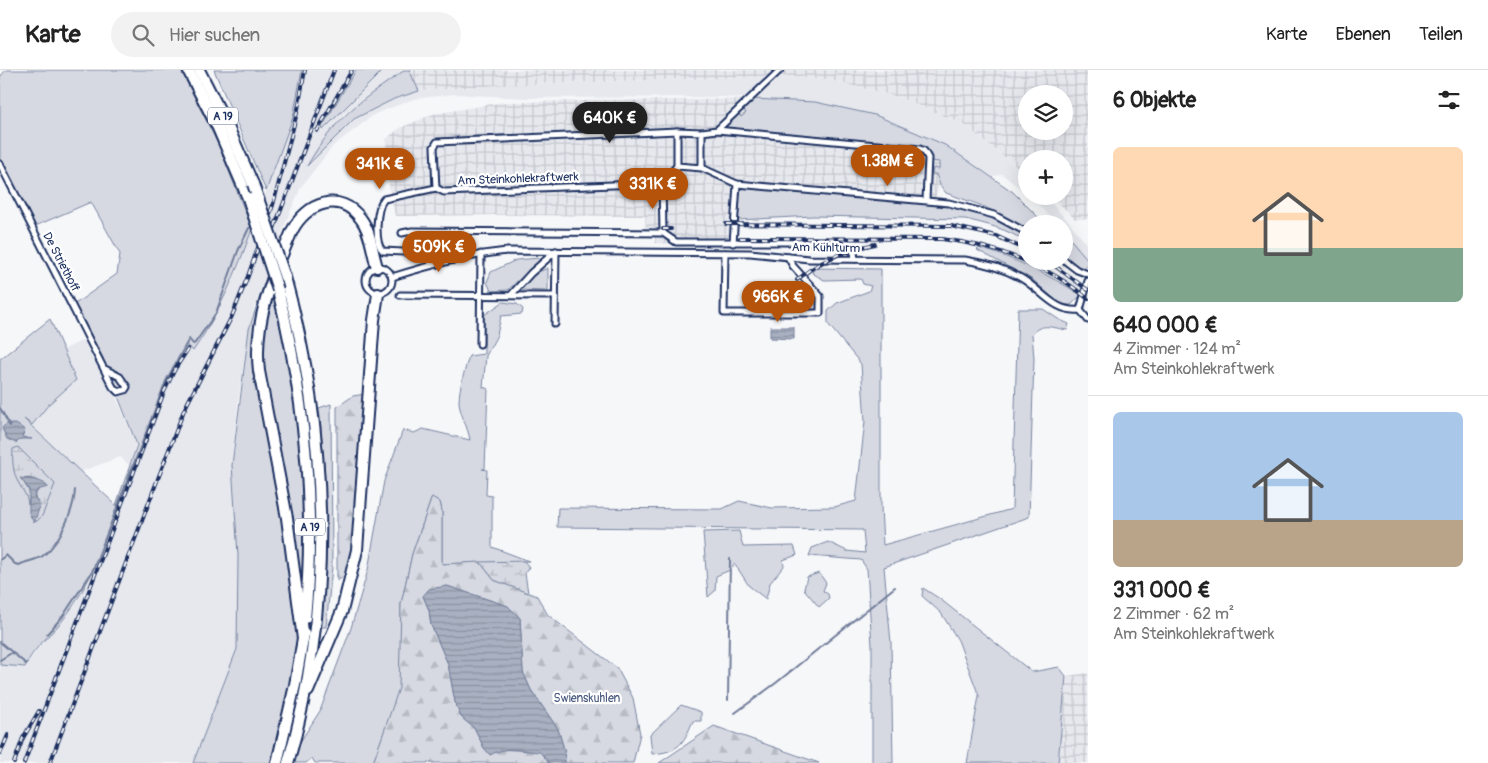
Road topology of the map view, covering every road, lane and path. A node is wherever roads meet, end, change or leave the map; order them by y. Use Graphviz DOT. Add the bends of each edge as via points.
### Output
graph roads {
  1 [pos="188,70"];
  2 [pos="199,70"];
  3 [pos="780,70"];
  4 [pos="717,130"];
  5 [pos="677,131"];
  6 [pos="702,132"];
  7 [pos="0,164"];
  8 [pos="677,166"];
  9 [pos="702,168"];
  10 [pos="662,184"];
  11 [pos="737,184"];
  12 [pos="436,188"];
  13 [pos="926,200"];
  14 [pos="1018,228"];
  15 [pos="402,233"];
  16 [pos="663,233"];
  17 [pos="732,242"];
  18 [pos="556,251"];
  19 [pos="725,253"];
  20 [pos="481,254"];
  21 [pos="788,257"];
  22 [pos="855,259"];
  23 [pos="431,265"];
  24 [pos="377,267"];
  25 [pos="1073,267"];
  26 [pos="1088,274"];
  27 [pos="392,277"];
  28 [pos="1088,281"];
  29 [pos="378,294"];
  30 [pos="481,294"];
  31 [pos="400,295"];
  32 [pos="511,295"];
  33 [pos="555,296"];
  34 [pos="1080,310"];
  35 [pos="1088,320"];
  36 [pos="555,324"];
  37 [pos="480,344"];
  38 [pos="105,369"];
  39 [pos="303,639"];
  40 [pos="303,701"];
  41 [pos="277,763"];
  42 [pos="288,763"];
  1 -- 39 [label="highway, A 19, bridge" via="218,128 248,198 278,290 298,379 308,469 310,542"];
  2 -- 40 [label="highway, A 19, bridge" via="253,184 286,277 307,374 320,486 320,546 317,600"];
  3 -- 4 [label="street"];
  4 -- 6 [label="street"];
  4 -- 13 [label="street" via="920,148 928,158"];
  5 -- 6 [label="street"];
  5 -- 8 [label="street"];
  5 -- 12 [label="street" via="443,140 434,147"];
  6 -- 9 [label="street"];
  7 -- 38 [label="street, De Striethoff"];
  8 -- 9 [label="street"];
  8 -- 10 [label="street"];
  9 -- 11 [label="street"];
  10 -- 12 [label="street, Am Steinkohlekraftwerk" via="444,192"];
  10 -- 16 [label="street"];
  11 -- 13 [label="street"];
  11 -- 17 [label="street"];
  12 -- 23 [label="street, Am Steinkohlekraftwerk" via="384,199 380,208 377,242 383,251 424,253 429,256"];
  13 -- 14 [label="street" via="986,213"];
  15 -- 16 [label="street"];
  16 -- 17 [label="street" via="676,242"];
  17 -- 22 [label="street" via="835,242 854,252"];
  18 -- 19 [label="street, Am Kühlturm"];
  18 -- 20 [label="street, Am Kühlturm"];
  18 -- 32 [label="street"];
  18 -- 33 [label="street"];
  19 -- 21 [label="street, Am Kühlturm"];
  19 -- 21 [label="street" via="724,313 820,313 820,296"];
  20 -- 23 [label="street, Am Kühlturm"];
  20 -- 30 [label="street"];
  21 -- 22 [label="street, Am Kühlturm"];
  22 -- 34 [label="street, Am Kühlturm" via="978,262 1022,278 1058,308"];
  23 -- 27 [label="street, Am Kühlturm"];
  24 -- 27 [label="street" via="385,268"];
  24 -- 29 [label="street" via="367,274 366,282 370,290"];
  24 -- 39 [label="highway" via="366,228 354,211 334,203 314,206 297,220 259,324 259,371 287,518"];
  25 -- 26 [label="street"];
  27 -- 29 [label="street" via="389,289"];
  28 -- 34 [label="street"];
  29 -- 40 [label="highway" via="361,518 353,574 329,646"];
  30 -- 31 [label="street"];
  30 -- 32 [label="street"];
  30 -- 37 [label="street"];
  32 -- 33 [label="street"];
  33 -- 36 [label="street"];
  34 -- 35 [label="street"];
  38 -- 38 [label="street, De Striethoff" via="115,390 125,390 124,380"];
  39 -- 41 [label="highway, A 19"];
  40 -- 42 [label="highway, A 19"];
}
